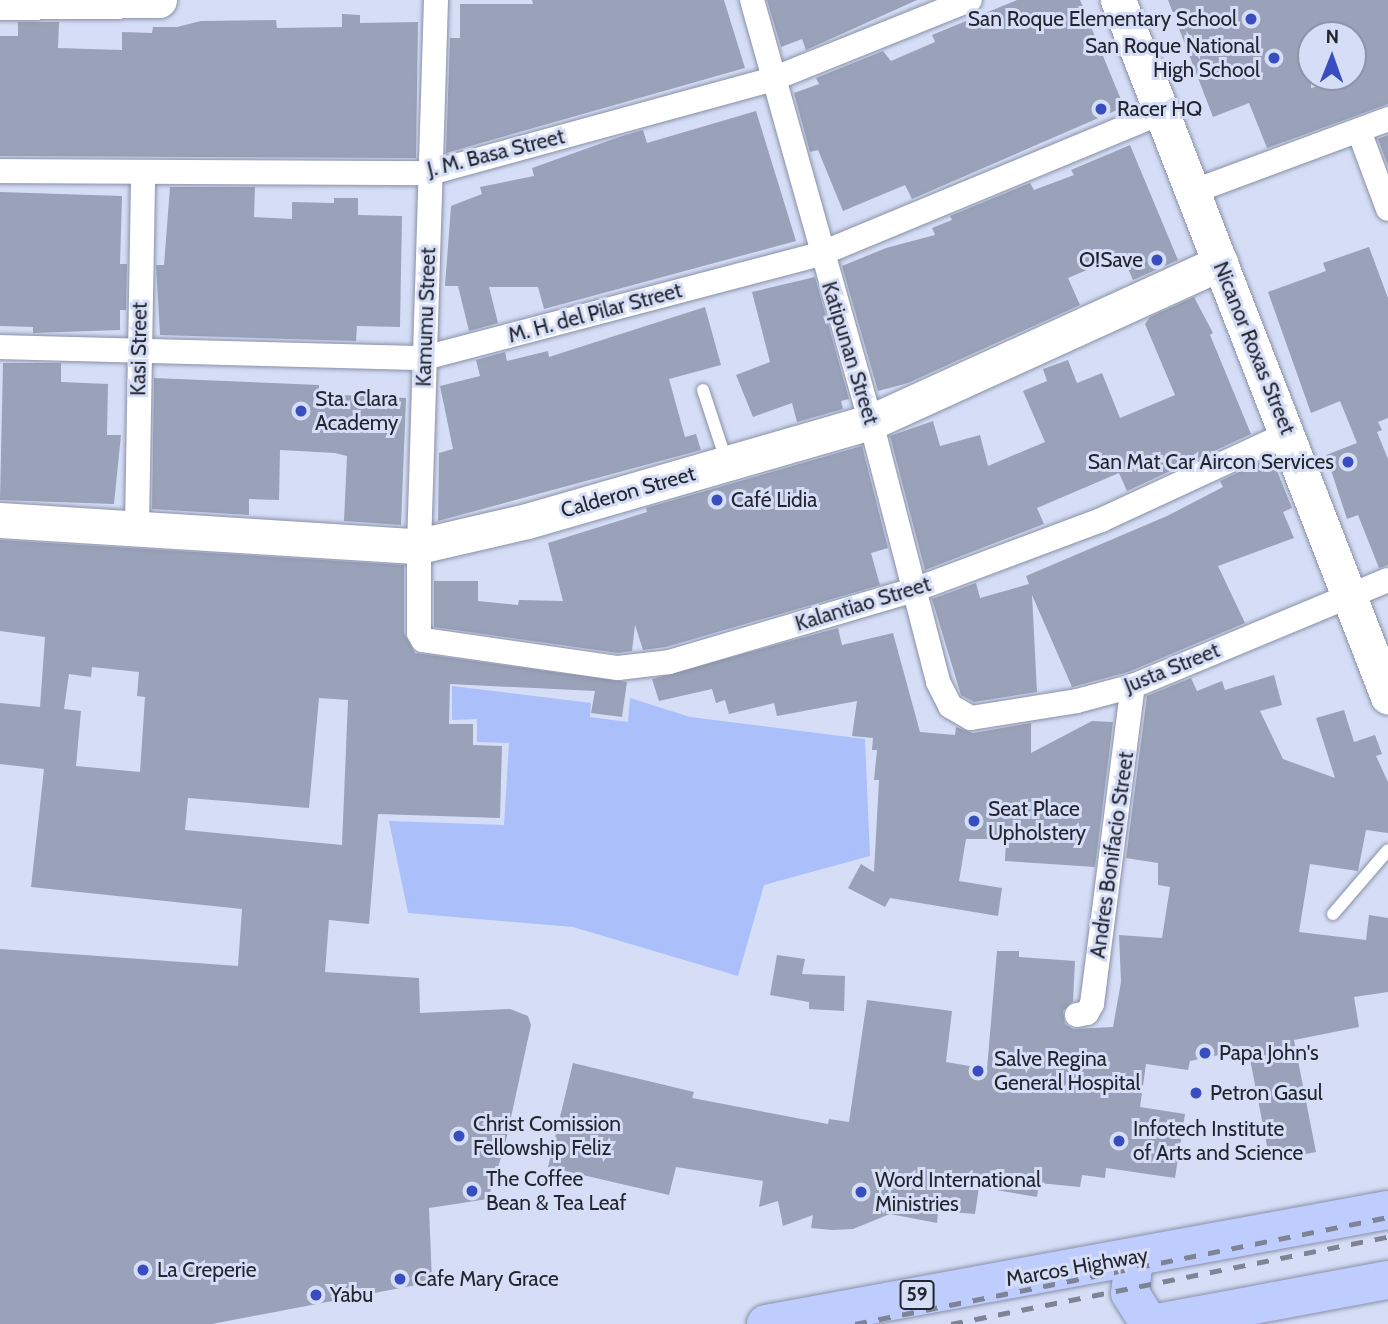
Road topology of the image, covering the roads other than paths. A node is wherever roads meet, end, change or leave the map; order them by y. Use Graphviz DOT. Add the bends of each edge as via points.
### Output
graph roads {
  1 [pos="159,0"];
  2 [pos="436,0"];
  3 [pos="752,0"];
  4 [pos="970,0"];
  5 [pos="1118,0"];
  6 [pos="0,2"];
  7 [pos="773,79"];
  8 [pos="1161,113"];
  9 [pos="1388,119"];
  10 [pos="1359,131"];
  11 [pos="0,172"];
  12 [pos="143,173"];
  13 [pos="430,173"];
  14 [pos="1192,192"];
  15 [pos="1388,209"];
  16 [pos="820,254"];
  17 [pos="1220,264"];
  18 [pos="0,347"];
  19 [pos="139,353"];
  20 [pos="425,358"];
  21 [pos="704,390"];
  22 [pos="871,422"];
  23 [pos="1289,433"];
  24 [pos="727,463"];
  25 [pos="0,520"];
  26 [pos="137,526"];
  27 [pos="419,546"];
  28 [pos="1388,580"];
  29 [pos="914,590"];
  30 [pos="1351,594"];
  31 [pos="419,633"];
  32 [pos="1133,686"];
  33 [pos="1388,696"];
  34 [pos="950,706"];
  35 [pos="1388,850"];
  36 [pos="1334,914"];
  37 [pos="1077,1015"];
  38 [pos="1388,1210"];
  39 [pos="1134,1257"];
  40 [pos="1092,1265"];
  41 [pos="1388,1280"];
  42 [pos="766,1324"];
  43 [pos="1111,1324"];
  44 [pos="1151,1324"];
  1 -- 6 [label="street"];
  2 -- 13 [label="street, Kamumu Street"];
  3 -- 7 [label="street, Katipunan Street"];
  4 -- 7 [label="street, J. M. Basa Street"];
  5 -- 8 [label="street, Nicanor Roxas Street"];
  7 -- 13 [label="street, J. M. Basa Street"];
  7 -- 16 [label="street, Katipunan Street"];
  8 -- 14 [label="street, Nicanor Roxas Street"];
  8 -- 16 [label="street, M. H. del Pilar Street"];
  9 -- 10 [label="street"];
  10 -- 14 [label="street"];
  10 -- 15 [label="street"];
  11 -- 12 [label="street, J. M. Basa Street"];
  12 -- 13 [label="street, J. M. Basa Street"];
  12 -- 19 [label="street, Kasi Street"];
  13 -- 20 [label="street, Kamumu Street"];
  14 -- 17 [label="street, Nicanor Roxas Street"];
  16 -- 20 [label="street, M. H. del Pilar Street"];
  16 -- 22 [label="street, Katipunan Street"];
  17 -- 22 [label="street, Calderon Street"];
  17 -- 23 [label="street, Nicanor Roxas Street"];
  18 -- 19 [label="street, M. H. del Pilar Street"];
  19 -- 20 [label="street, M. H. del Pilar Street"];
  19 -- 26 [label="street, Kasi Street"];
  20 -- 27 [label="street, Kamumu Street"];
  21 -- 24 [label="lane"];
  22 -- 24 [label="street, Calderon Street"];
  22 -- 29 [label="street, Katipunan Street"];
  23 -- 29 [label="street, Kalantiao Street" via="1101,520"];
  23 -- 30 [label="street, Nicanor Roxas Street"];
  24 -- 27 [label="street, Calderon Street" via="527,521"];
  25 -- 26 [label="street, Calderon Street"];
  26 -- 27 [label="street, Calderon Street"];
  27 -- 31 [label="street, Kamumu Street"];
  28 -- 30 [label="street, Justa Street"];
  29 -- 31 [label="street, Kalantiao Street" via="642,667 550,661 431,642"];
  29 -- 34 [label="street, Katipunan Street"];
  30 -- 32 [label="street, Justa Street"];
  30 -- 33 [label="street, Nicanor Roxas Street"];
  32 -- 34 [label="street, Justa Street" via="1065,703 971,718"];
  32 -- 37 [label="street, Andres Bonifacio Street" via="1092,1004 1087,1013"];
  35 -- 36 [label="lane"];
  38 -- 39 [label="main road, Marcos Highway / 59"];
  39 -- 40 [label="main road, Marcos Highway / 59"];
  39 -- 44 [label="main road" via="1130,1293"];
  40 -- 42 [label="main road, Marcos Highway / 59"];
  40 -- 43 [label="main road" via="1106,1285"];
  41 -- 44 [label="main road"];
}
